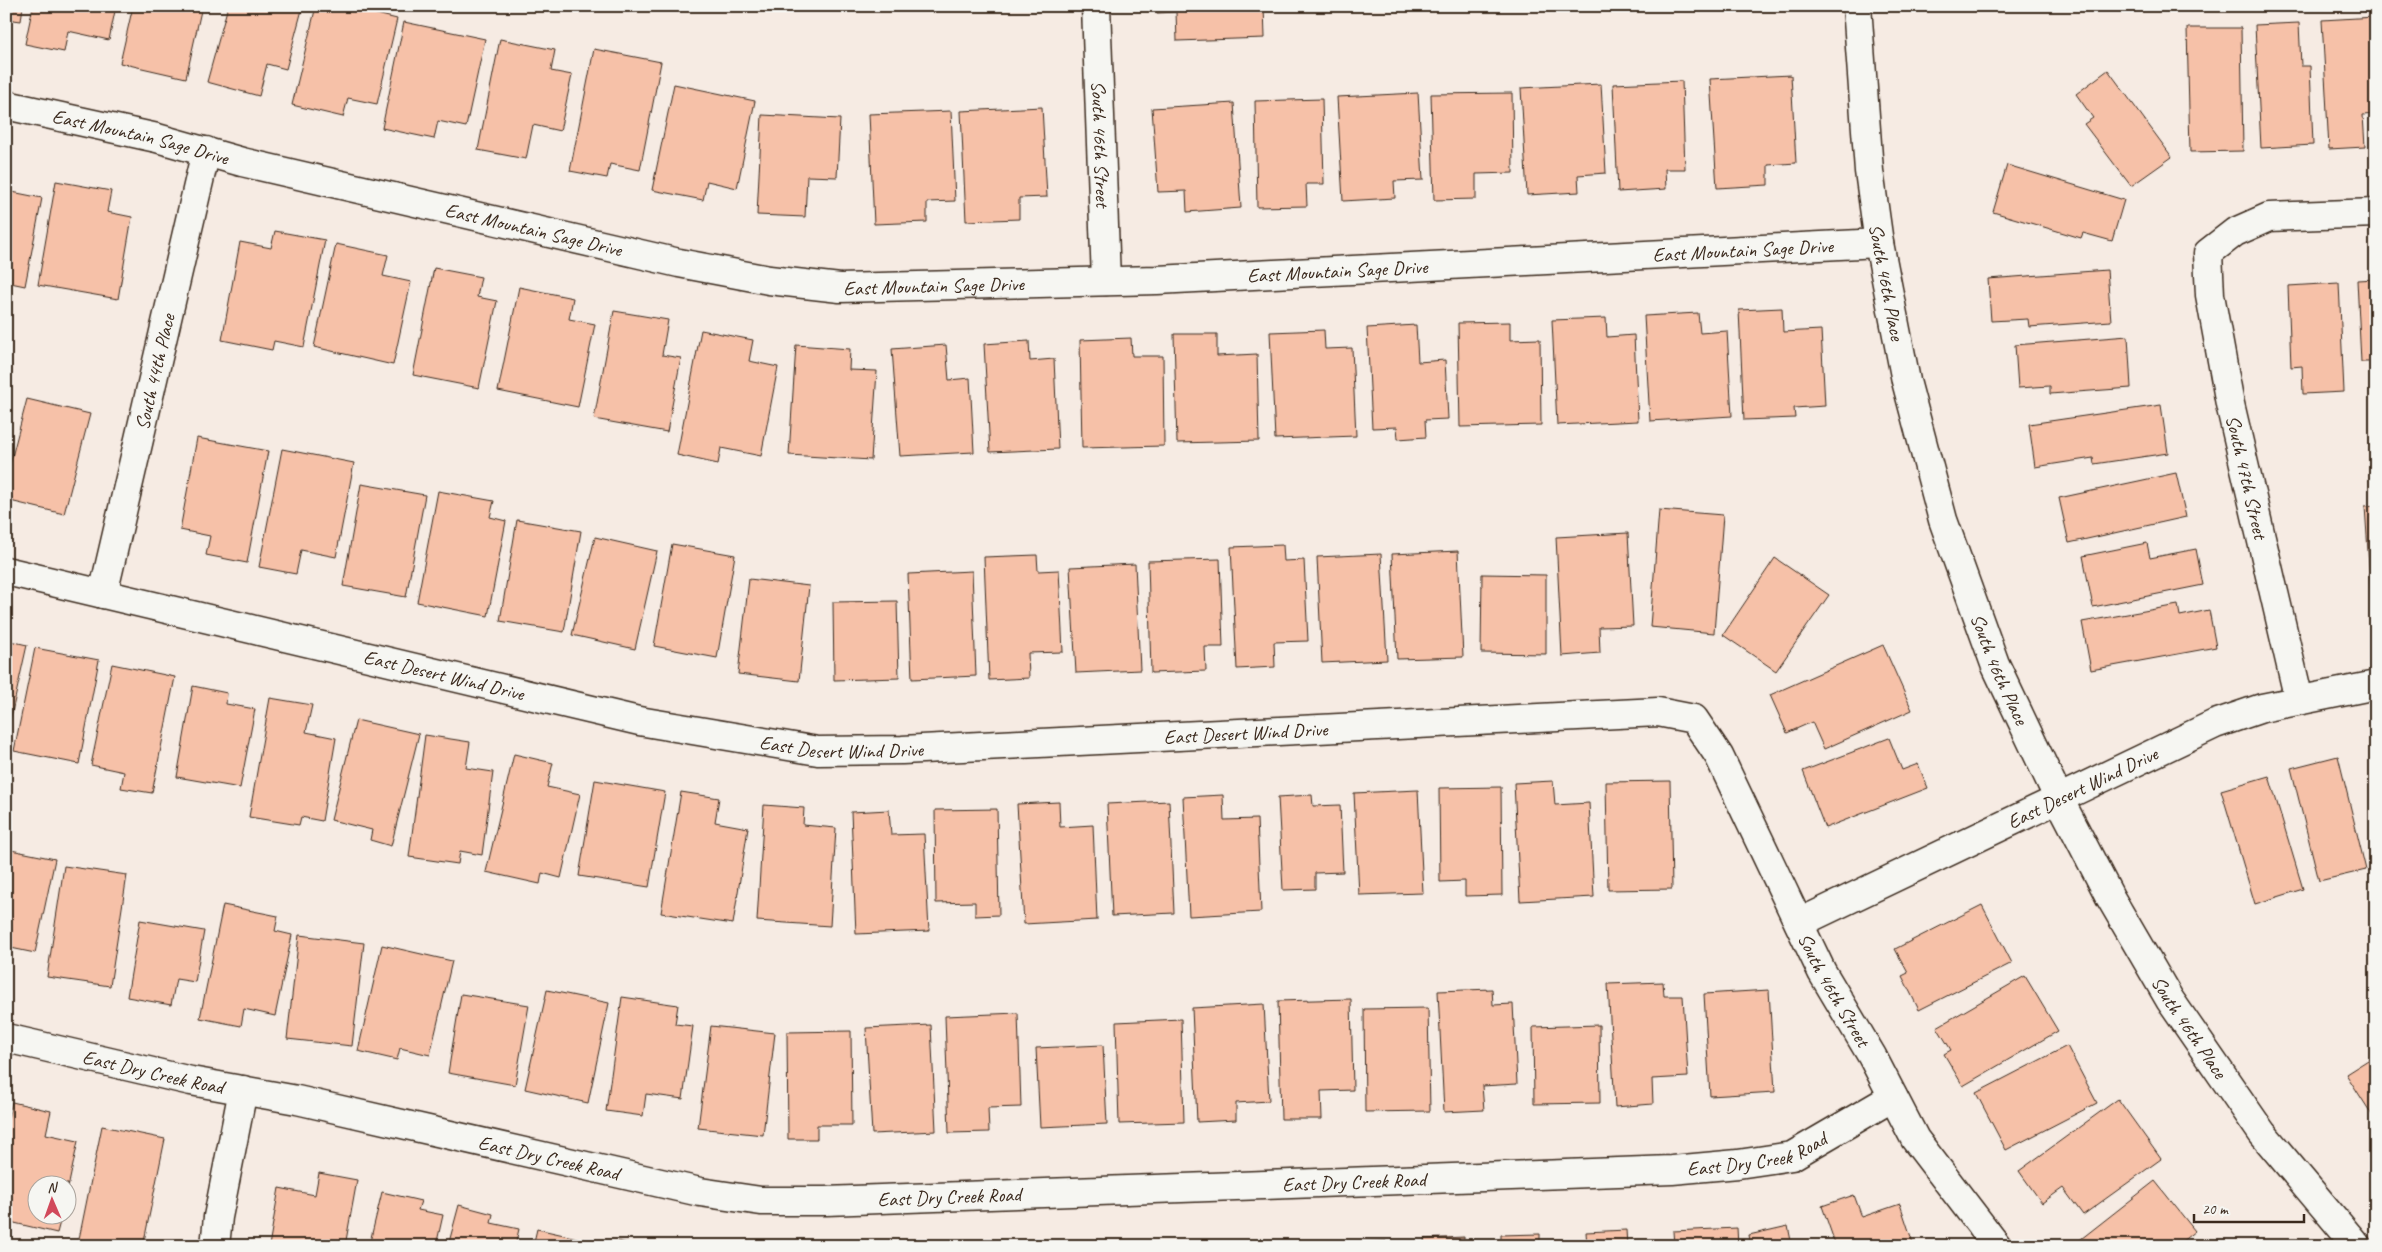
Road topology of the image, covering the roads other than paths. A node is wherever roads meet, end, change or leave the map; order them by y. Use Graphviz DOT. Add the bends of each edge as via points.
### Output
graph roads {
  1 [pos="1096,6"];
  2 [pos="1857,6"];
  3 [pos="6,105"];
  4 [pos="206,151"];
  5 [pos="2376,213"];
  6 [pos="1879,243"];
  7 [pos="1106,281"];
  8 [pos="6,571"];
  9 [pos="103,594"];
  10 [pos="2376,684"];
  11 [pos="2299,700"];
  12 [pos="1694,719"];
  13 [pos="2058,797"];
  14 [pos="1799,923"];
  15 [pos="6,1038"];
  16 [pos="243,1090"];
  17 [pos="1893,1097"];
  18 [pos="214,1246"];
  19 [pos="1997,1246"];
  20 [pos="2357,1246"];
  1 -- 7 [label="street, South 46th Street"];
  2 -- 6 [label="street, South 46th Place" via="1869,171"];
  3 -- 4 [label="street, East Mountain Sage Drive"];
  4 -- 7 [label="street, East Mountain Sage Drive" via="679,263 769,280 840,288"];
  4 -- 9 [label="street, South 44th Place"];
  5 -- 11 [label="street, South 47th Street" via="2269,217 2235,232 2208,253 2210,295 2230,404"];
  6 -- 7 [label="street, East Mountain Sage Drive"];
  6 -- 13 [label="street, South 46th Place" via="1906,382 1943,520 1995,664"];
  8 -- 9 [label="street, East Desert Wind Drive"];
  9 -- 12 [label="street, East Desert Wind Drive" via="639,721 818,751 902,750 1658,712"];
  10 -- 11 [label="street, East Desert Wind Drive"];
  11 -- 13 [label="street, East Desert Wind Drive" via="2215,724"];
  12 -- 14 [label="street, South 46th Street" via="1719,756"];
  13 -- 14 [label="street, East Desert Wind Drive"];
  13 -- 20 [label="street, South 46th Place" via="2110,897 2170,1000 2262,1133"];
  14 -- 17 [label="street, South 46th Street" via="1822,972"];
  15 -- 16 [label="street, East Dry Creek Road"];
  16 -- 17 [label="street, East Dry Creek Road" via="700,1192 761,1201 1632,1171 1738,1164 1792,1156"];
  16 -- 18 [label="street"];
  17 -- 19 [label="street, South 46th Street" via="1915,1139"];
}
